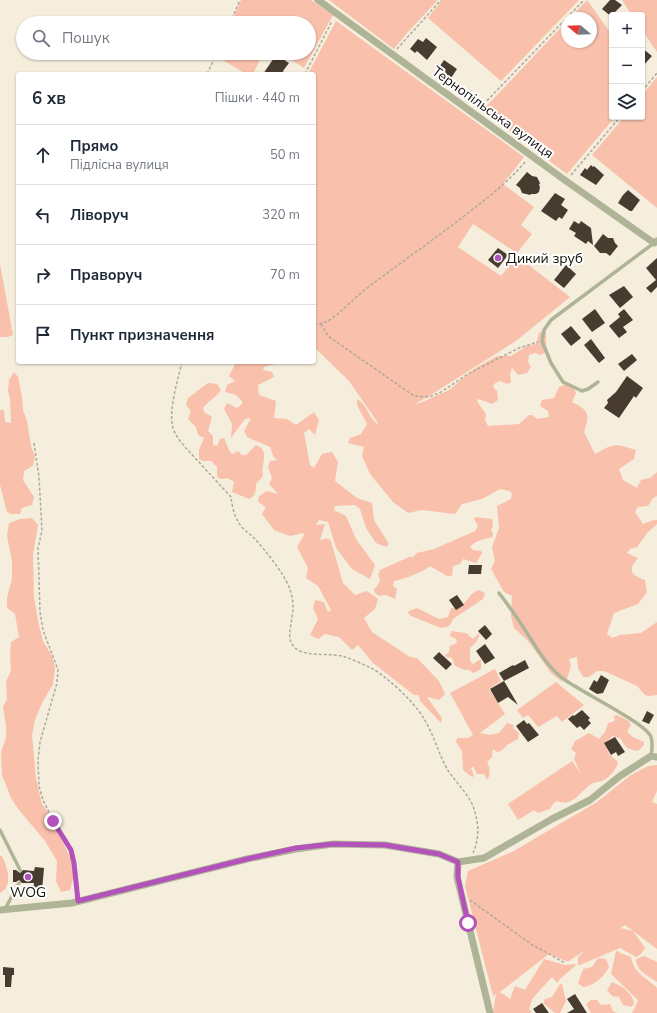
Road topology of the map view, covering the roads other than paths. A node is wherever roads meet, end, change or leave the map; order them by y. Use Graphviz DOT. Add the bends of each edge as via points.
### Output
graph roads {
  1 [pos="318,0"];
  2 [pos="655,242"];
  3 [pos="598,382"];
  4 [pos="499,593"];
  5 [pos="654,756"];
  6 [pos="0,830"];
  7 [pos="458,862"];
  8 [pos="20,870"];
  9 [pos="19,883"];
  10 [pos="2,910"];
  11 [pos="490,1013"];
  1 -- 2 [label="street, Тернопільська вулиця" via="566,181"];
  2 -- 3 [label="lane" via="551,320 544,330 542,341 551,363 563,382 582,391"];
  4 -- 5 [label="lane" via="546,662 564,680 646,731 651,736"];
  5 -- 7 [label="street" via="620,776 590,800 502,849 484,858"];
  6 -- 8 [label="lane"];
  7 -- 10 [label="street" via="439,854 385,845 333,844 296,848 78,901"];
  7 -- 11 [label="street" via="462,897"];
  9 -- 10 [label="lane"];
}
